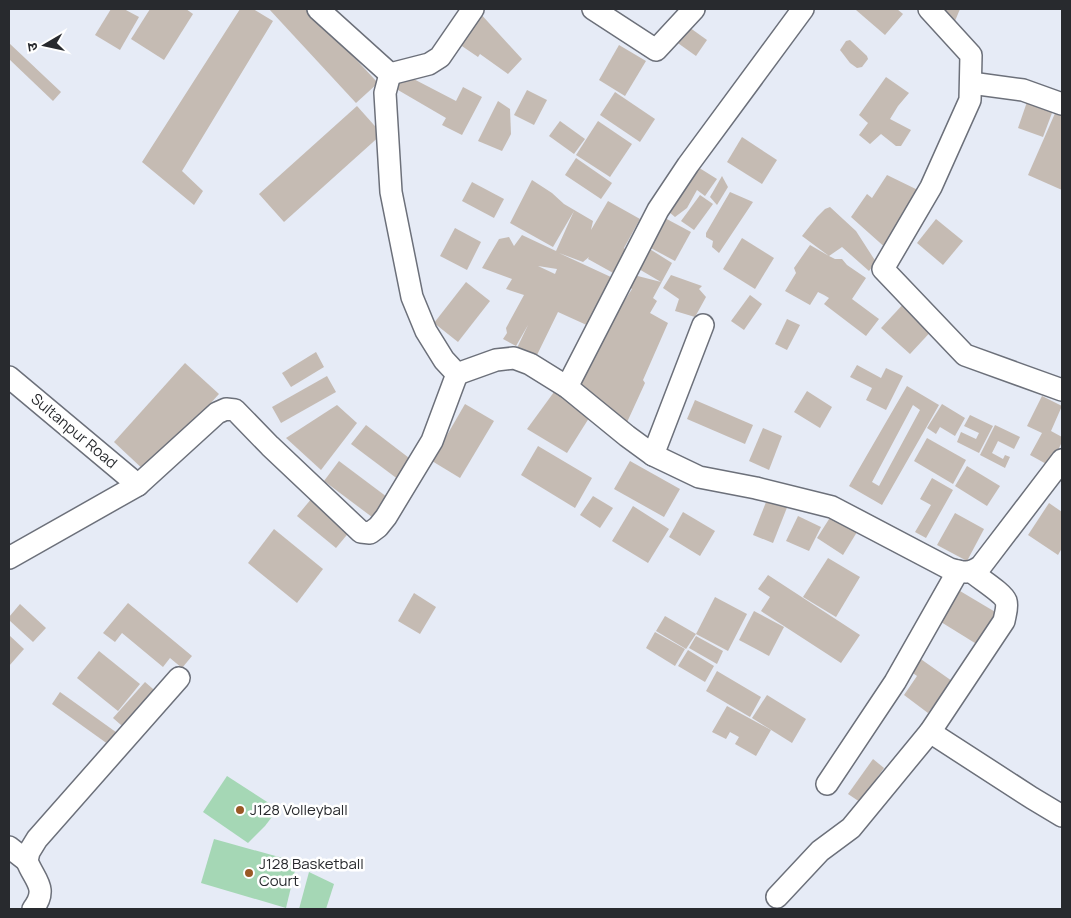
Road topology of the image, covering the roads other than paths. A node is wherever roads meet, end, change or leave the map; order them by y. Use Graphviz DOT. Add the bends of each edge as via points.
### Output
graph roads {
  1 [pos="318,9"];
  2 [pos="473,9"];
  3 [pos="593,9"];
  4 [pos="694,9"];
  5 [pos="803,9"];
  6 [pos="929,9"];
  7 [pos="390,74"];
  8 [pos="970,82"];
  9 [pos="1062,104"];
  10 [pos="703,325"];
  11 [pos="457,374"];
  12 [pos="9,377"];
  13 [pos="567,387"];
  14 [pos="1062,390"];
  15 [pos="653,455"];
  16 [pos="1062,460"];
  17 [pos="138,485"];
  18 [pos="9,558"];
  19 [pos="965,572"];
  20 [pos="179,678"];
  21 [pos="930,732"];
  22 [pos="827,784"];
  23 [pos="1062,816"];
  24 [pos="9,847"];
  25 [pos="27,861"];
  26 [pos="777,897"];
  27 [pos="33,909"];
  1 -- 7 [label="street"];
  2 -- 7 [label="street" via="440,57 429,64"];
  3 -- 4 [label="street" via="656,50"];
  5 -- 13 [label="street" via="693,158 649,224"];
  6 -- 8 [label="street" via="971,55"];
  7 -- 11 [label="street" via="385,93 391,192 412,297 426,331"];
  8 -- 9 [label="street" via="1023,90"];
  8 -- 14 [label="street" via="970,100 931,188 883,269 965,355"];
  10 -- 15 [label="street"];
  11 -- 13 [label="street" via="496,360 514,358"];
  11 -- 17 [label="street" via="432,441 386,517 370,533 361,532 235,410 217,413"];
  12 -- 17 [label="street, Sultanpur Road"];
  13 -- 15 [label="street"];
  15 -- 19 [label="street" via="700,477 832,507 950,569"];
  16 -- 19 [label="street" via="981,566"];
  17 -- 18 [label="street"];
  19 -- 21 [label="street" via="1001,595 1006,601 1006,612 1004,621"];
  19 -- 22 [label="street"];
  20 -- 25 [label="street" via="37,839"];
  21 -- 23 [label="street"];
  21 -- 26 [label="street" via="851,828 820,851"];
  24 -- 25 [label="street"];
  25 -- 27 [label="street" via="40,885"];
}
